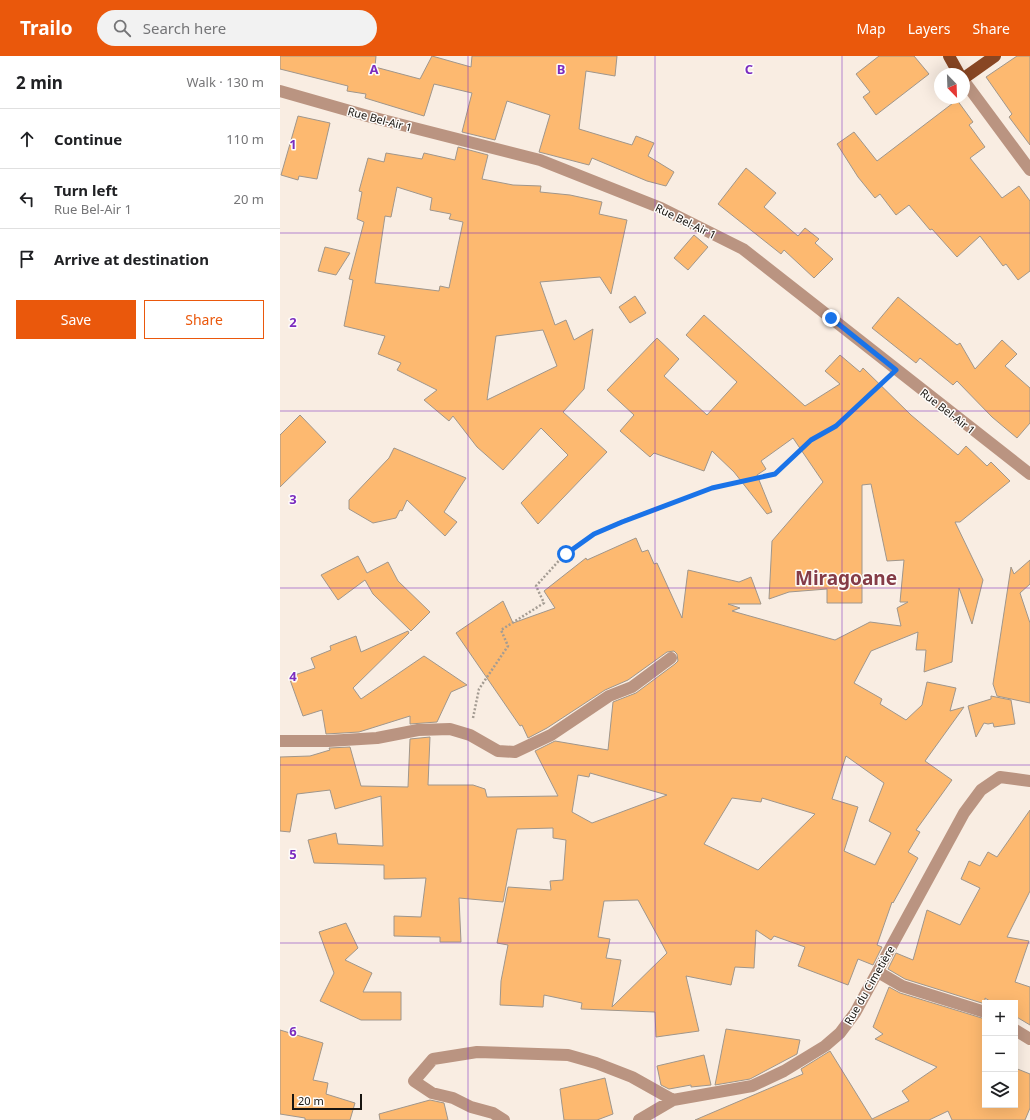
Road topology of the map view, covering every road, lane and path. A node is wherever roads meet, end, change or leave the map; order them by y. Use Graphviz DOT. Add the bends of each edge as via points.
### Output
graph roads {
  1 [pos="949,56"];
  2 [pos="995,56"];
  3 [pos="956,68"];
  4 [pos="970,74"];
  5 [pos="970,89"];
  6 [pos="280,91"];
  7 [pos="1030,170"];
  8 [pos="896,370"];
  9 [pos="1030,474"];
  10 [pos="671,658"];
  11 [pos="470,735"];
  12 [pos="280,741"];
  13 [pos="1030,781"];
  14 [pos="878,972"];
  15 [pos="982,1011"];
  16 [pos="1018,1032"];
  17 [pos="1030,1039"];
  18 [pos="673,1100"];
  19 [pos="504,1120"];
  20 [pos="639,1120"];
  1 -- 3 [label="main road"];
  2 -- 4 [label="main road"];
  5 -- 7 [label="street"];
  6 -- 8 [label="street, Rue Bel-Air 1" via="540,160 662,208 743,249"];
  8 -- 9 [label="street, Rue Bel-Air 1"];
  8 -- 11 [label="path" via="836,426 811,440 775,474 712,488 622,522 594,534 566,554 536,586 544,603 501,630 508,646 479,689"];
  10 -- 11 [label="street" via="632,687 608,696 551,735 515,752 498,751"];
  11 -- 12 [label="street" via="450,729 377,738"];
  13 -- 14 [label="street, Rue du Cimetière" via="1000,777 981,790 964,813"];
  14 -- 15 [label="street" via="902,986"];
  14 -- 18 [label="street, Rue du Cimetière" via="855,1013 840,1033 804,1060 752,1086"];
  16 -- 17 [label="street"];
  18 -- 19 [label="street" via="632,1077 568,1055 477,1052 433,1059 414,1081 432,1093 453,1098 471,1107 493,1113"];
  18 -- 20 [label="street, Rue du Cimetière"];
}
